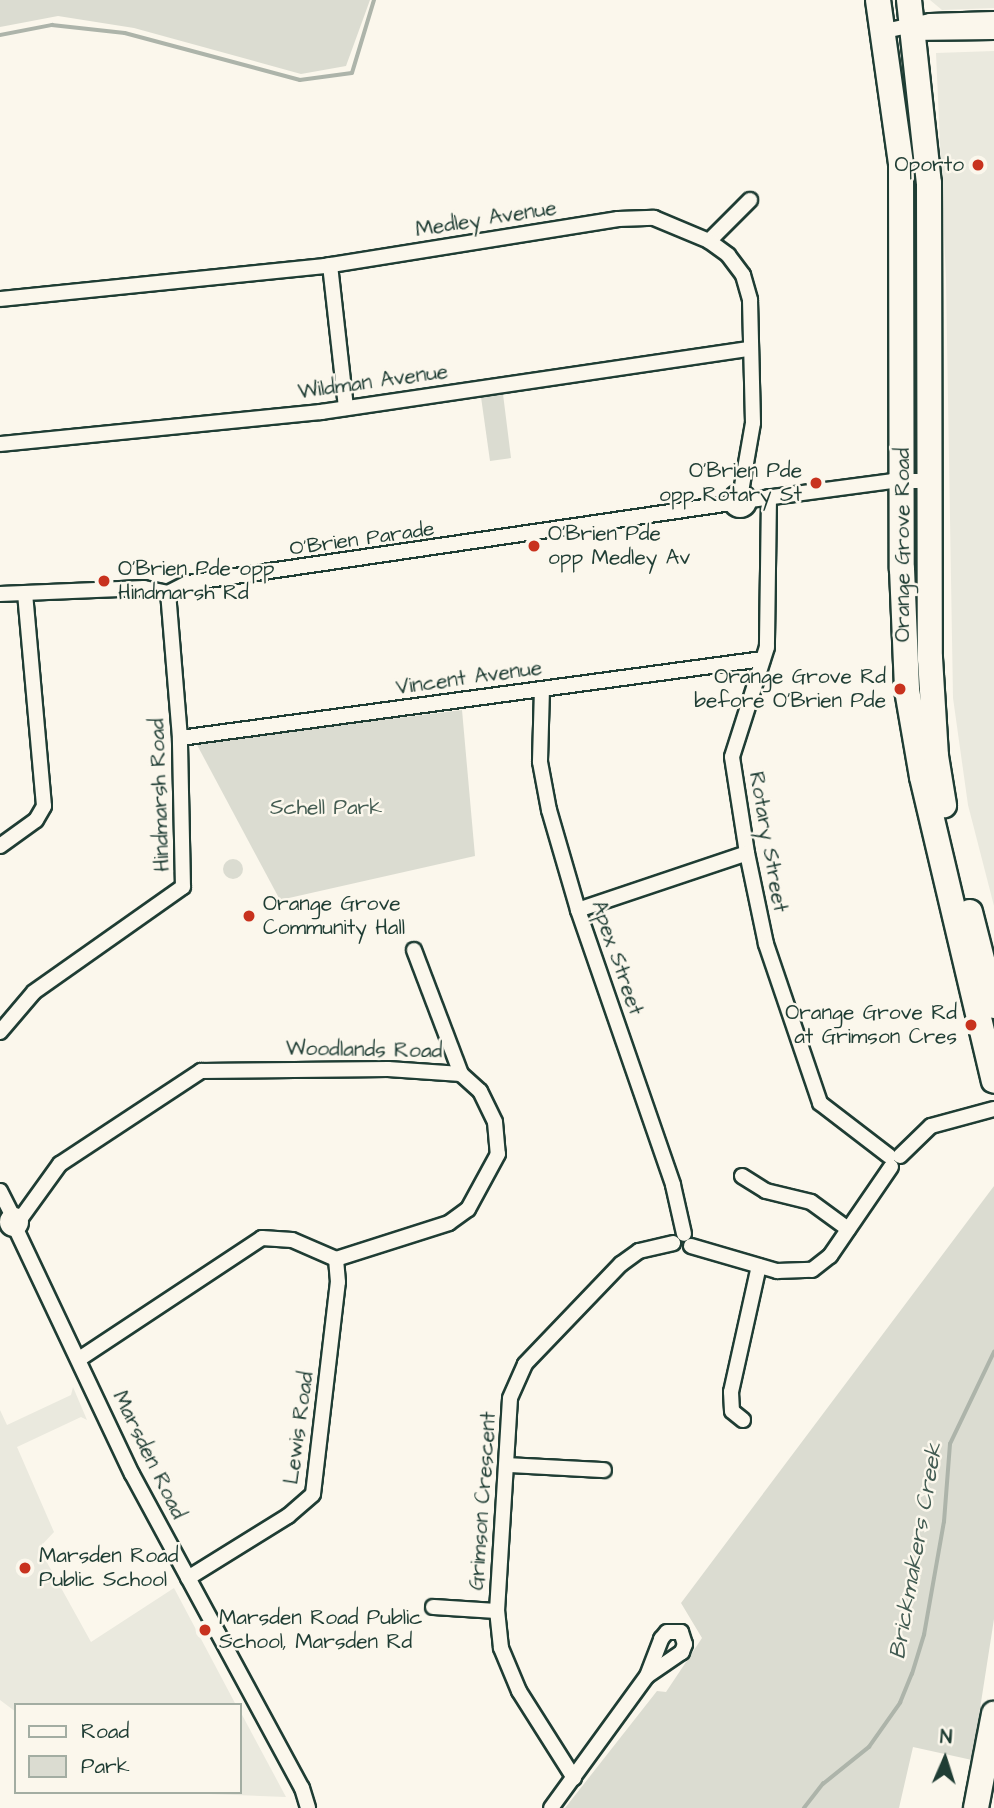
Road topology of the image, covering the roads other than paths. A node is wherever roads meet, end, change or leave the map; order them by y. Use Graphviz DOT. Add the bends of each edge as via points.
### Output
graph roads {
  1 [pos="878,0"];
  2 [pos="909,0"];
  3 [pos="994,19"];
  4 [pos="914,29"];
  5 [pos="885,31"];
  6 [pos="994,32"];
  7 [pos="750,200"];
  8 [pos="709,241"];
  9 [pos="330,265"];
  10 [pos="0,299"];
  11 [pos="750,349"];
  12 [pos="346,408"];
  13 [pos="0,444"];
  14 [pos="902,481"];
  15 [pos="931,481"];
  16 [pos="746,496"];
  17 [pos="769,497"];
  18 [pos="168,593"];
  19 [pos="0,594"];
  20 [pos="25,594"];
  21 [pos="763,659"];
  22 [pos="542,689"];
  23 [pos="180,738"];
  24 [pos="0,846"];
  25 [pos="747,853"];
  26 [pos="578,910"];
  27 [pos="414,950"];
  28 [pos="994,1006"];
  29 [pos="0,1032"];
  30 [pos="461,1074"];
  31 [pos="994,1081"];
  32 [pos="994,1109"];
  33 [pos="893,1160"];
  34 [pos="742,1176"];
  35 [pos="0,1191"];
  36 [pos="11,1224"];
  37 [pos="848,1229"];
  38 [pos="683,1241"];
  39 [pos="336,1259"];
  40 [pos="758,1266"];
  41 [pos="79,1359"];
  42 [pos="743,1420"];
  43 [pos="508,1465"];
  44 [pos="604,1470"];
  45 [pos="188,1578"];
  46 [pos="433,1607"];
  47 [pos="497,1611"];
  48 [pos="647,1676"];
  49 [pos="994,1714"];
  50 [pos="992,1744"];
  51 [pos="574,1777"];
  52 [pos="307,1808"];
  53 [pos="551,1808"];
  54 [pos="976,1808"];
  1 -- 5 [label="highway, Orange Grove Road"];
  2 -- 4 [label="highway, Orange Grove Road"];
  3 -- 4 [label="street"];
  4 -- 5 [label="street"];
  4 -- 6 [label="street"];
  4 -- 15 [label="highway, Orange Grove Road" via="933,261"];
  5 -- 14 [label="highway, Orange Grove Road" via="901,164"];
  7 -- 8 [label="street"];
  8 -- 9 [label="street, Medley Avenue" via="677,225 640,217"];
  8 -- 11 [label="street, Medley Avenue" via="728,255 743,275 750,300"];
  9 -- 10 [label="street, Medley Avenue"];
  9 -- 12 [label="street"];
  11 -- 12 [label="street, Wildman Avenue"];
  11 -- 16 [label="street, Medley Avenue" via="753,423"];
  12 -- 13 [label="street, Wildman Avenue"];
  14 -- 15 [label="street"];
  14 -- 17 [label="street"];
  14 -- 31 [label="highway, Orange Grove Road" via="904,650 911,723"];
  15 -- 28 [label="highway, Orange Grove Road" via="930,658 936,757"];
  16 -- 17 [label="street"];
  16 -- 18 [label="street, O'Brien Parade" via="740,511 731,503 188,583"];
  17 -- 21 [label="street, Rotary Street" via="767,647"];
  18 -- 20 [label="street, O'Brien Parade" via="144,588"];
  18 -- 23 [label="street, Hindmarsh Road"];
  19 -- 20 [label="street, O'Brien Parade"];
  20 -- 24 [label="street" via="44,806 36,820"];
  21 -- 22 [label="street, Vincent Avenue"];
  21 -- 25 [label="street, Rotary Street" via="732,757"];
  22 -- 23 [label="street, Vincent Avenue"];
  22 -- 26 [label="street, Apex Street" via="540,762"];
  23 -- 29 [label="street, Hindmarsh Road" via="183,887 34,992"];
  25 -- 26 [label="street"];
  25 -- 33 [label="street, Rotary Street" via="766,944 820,1102"];
  26 -- 38 [label="street, Apex Street" via="673,1185"];
  27 -- 30 [label="street"];
  30 -- 36 [label="street, Woodlands Road" via="388,1069 192,1073 60,1164"];
  30 -- 39 [label="street, Woodlands Road" via="480,1091 495,1122 498,1154 468,1209 449,1223 401,1242"];
  32 -- 33 [label="street" via="931,1126"];
  33 -- 37 [label="street"];
  34 -- 37 [label="street" via="766,1191 811,1202"];
  35 -- 36 [label="street, Marsden Road"];
  36 -- 41 [label="street, Marsden Road"];
  37 -- 40 [label="street" via="823,1263 812,1270 790,1273"];
  38 -- 40 [label="street"];
  38 -- 43 [label="street, Grimson Crescent" via="649,1247 628,1259 525,1364 510,1398"];
  39 -- 41 [label="street" via="292,1240 262,1238"];
  39 -- 45 [label="street, Lewis Road" via="338,1282 313,1494 288,1516"];
  40 -- 42 [label="street" via="731,1392 732,1411"];
  41 -- 45 [label="street, Marsden Road" via="132,1474"];
  43 -- 44 [label="street"];
  43 -- 47 [label="street, Grimson Crescent"];
  45 -- 52 [label="street, Marsden Road" via="302,1788"];
  46 -- 47 [label="street"];
  47 -- 51 [label="street, Grimson Crescent" via="501,1648 519,1691"];
  48 -- 51 [label="street"];
  49 -- 50 [label="highway"];
  50 -- 54 [label="highway"];
  51 -- 53 [label="street"];
}
